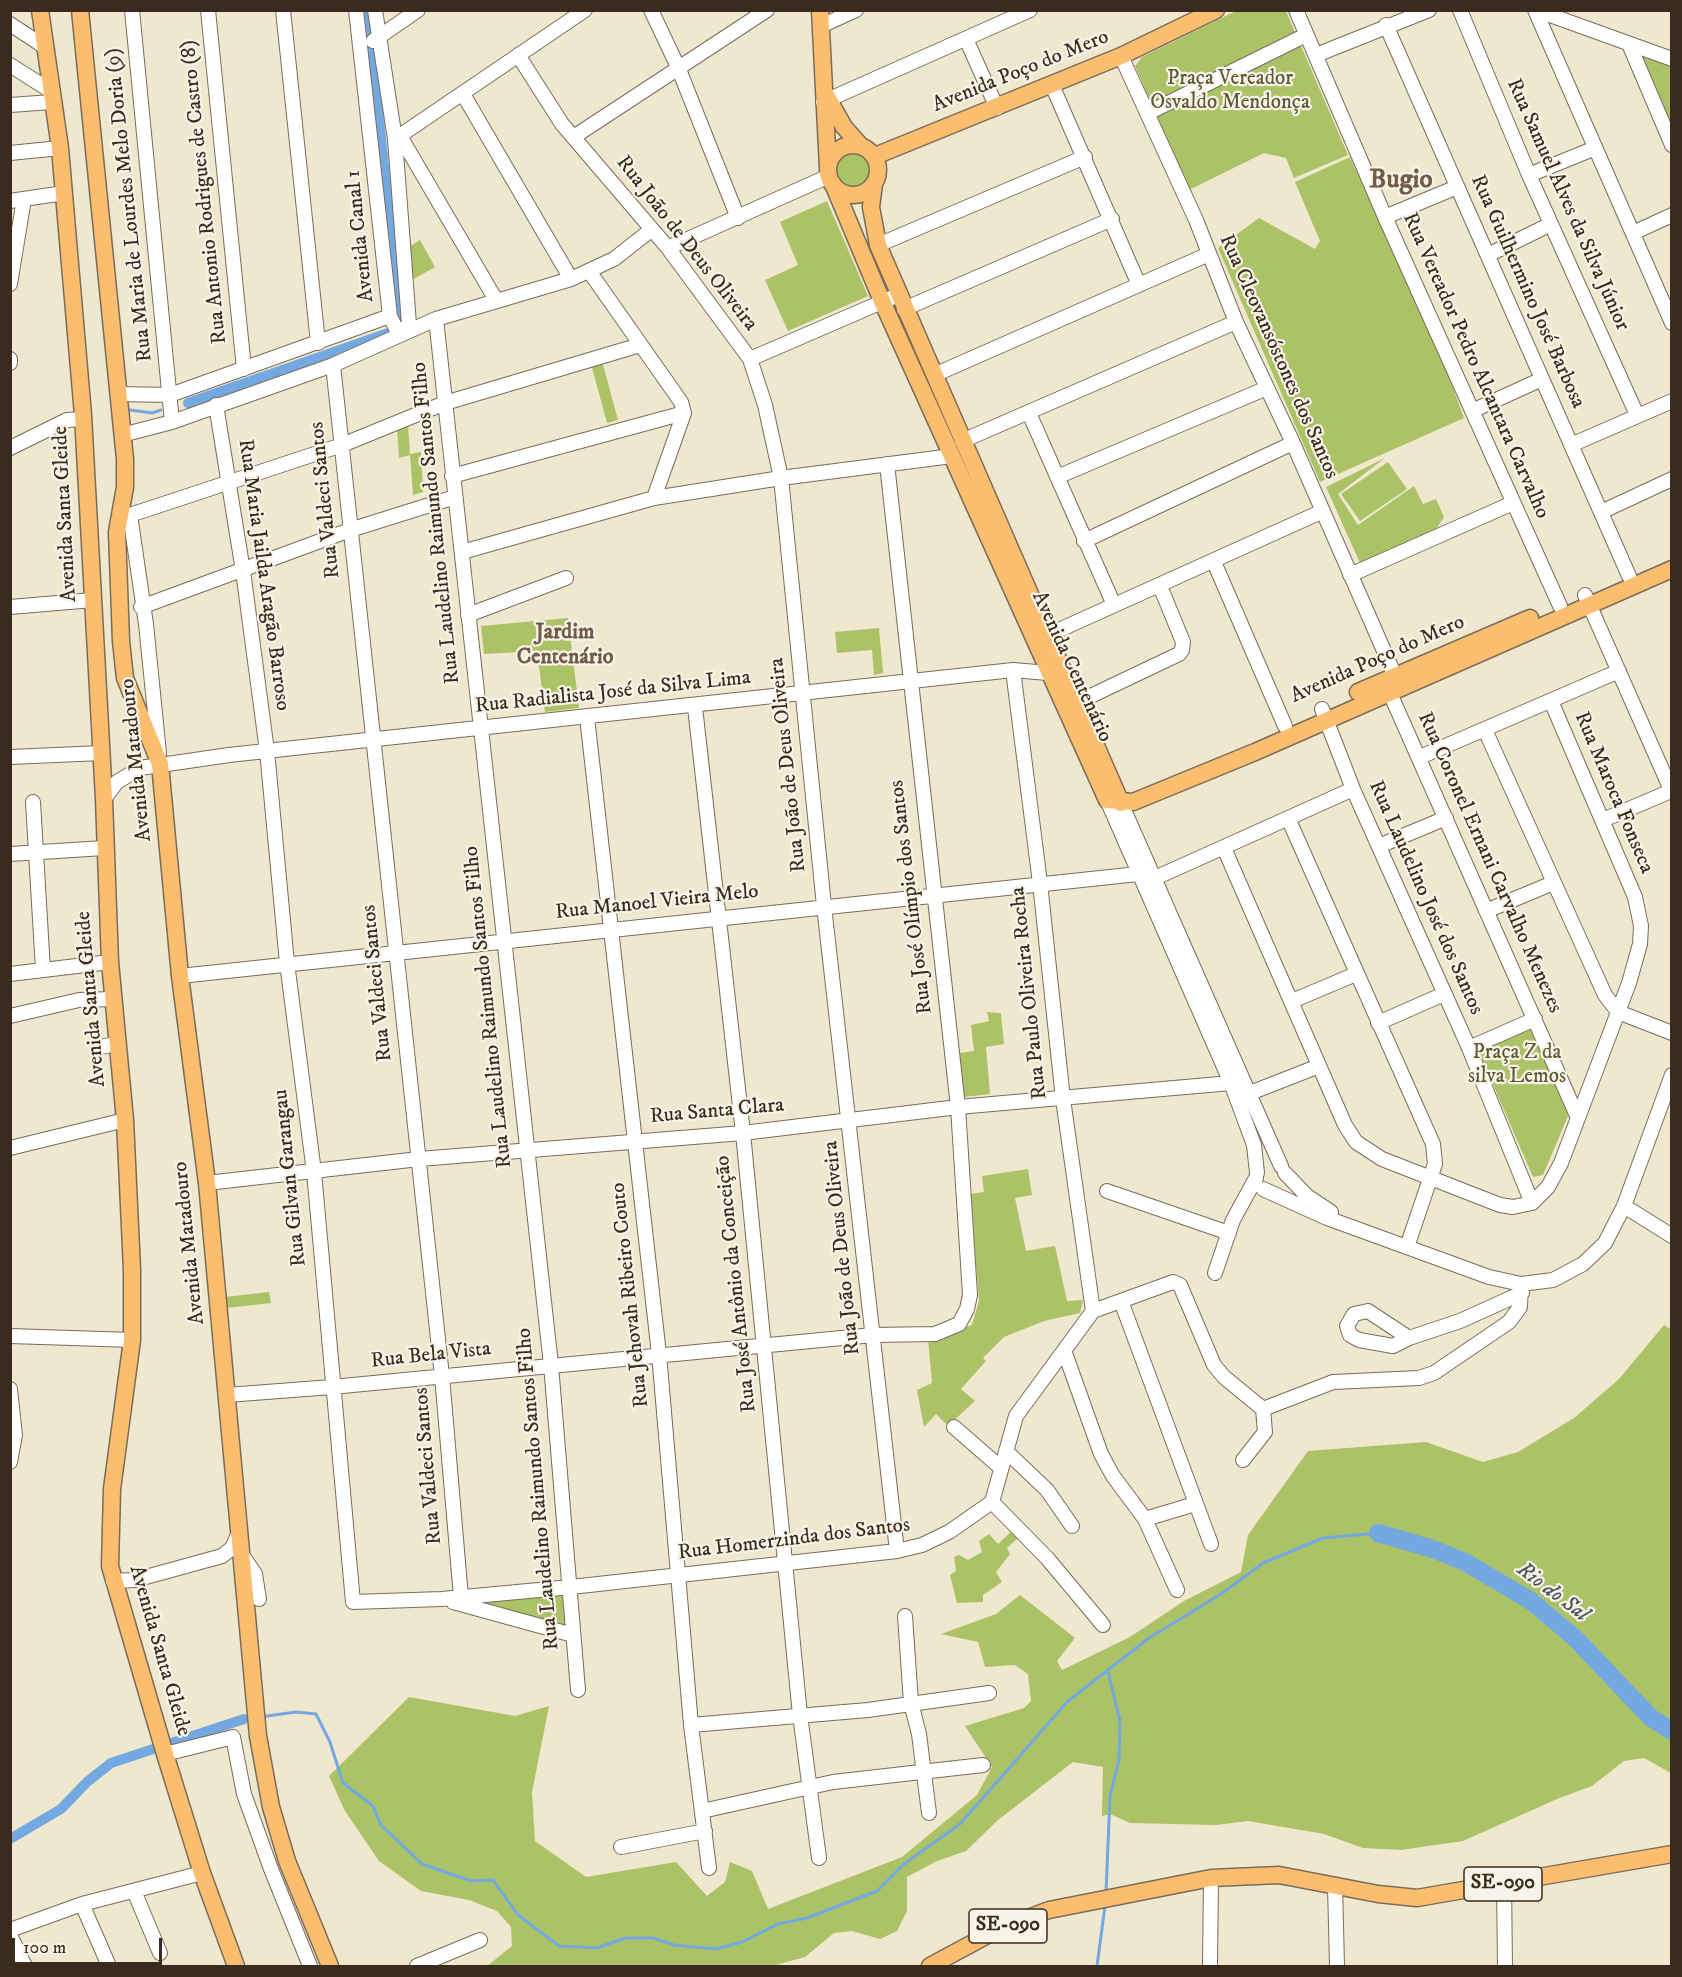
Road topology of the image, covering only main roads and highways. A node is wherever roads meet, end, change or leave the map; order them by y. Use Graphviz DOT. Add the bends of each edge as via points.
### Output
graph roads {
  1 [pos="40,10"];
  2 [pos="80,10"];
  3 [pos="1216,10"];
  4 [pos="1199,14"];
  5 [pos="821,18"];
  6 [pos="825,97"];
  7 [pos="868,151"];
  8 [pos="830,176"];
  9 [pos="874,184"];
  10 [pos="931,383"];
  11 [pos="1671,558"];
  12 [pos="1671,569"];
  13 [pos="1586,599"];
  14 [pos="1392,683"];
  15 [pos="1324,714"];
  16 [pos="1112,796"];
  17 [pos="1671,1854"];
  18 [pos="236,1966"];
  19 [pos="330,1966"];
  20 [pos="930,1966"];
  1 -- 18 [label="main road, Avenida Santa Gleide" via="60,148 83,419 113,999 108,1046 126,1120 132,1340 112,1489 110,1566 202,1873"];
  2 -- 19 [label="main road, Avenida Matadouro" via="125,459 126,515 117,532 125,678 160,764 180,976 207,1183 258,1736 271,1807 287,1861"];
  3 -- 4 [label="main road, Avenida Poço do Mero"];
  4 -- 7 [label="main road, Avenida Poço do Mero" via="1121,56 1052,85"];
  5 -- 6 [label="main road, Avenida Centenário"];
  6 -- 7 [label="main road" via="844,127"];
  6 -- 8 [label="main road, Avenida Centenário"];
  7 -- 8 [label="main road" via="854,144 839,149 834,154"];
  7 -- 9 [label="main road" via="878,170"];
  8 -- 9 [label="main road" via="838,190 854,195"];
  8 -- 10 [label="main road, Avenida Centenário" via="882,301"];
  9 -- 10 [label="main road, Avenida Centenário" via="872,214 878,245"];
  10 -- 16 [label="main road, Avenida Centenário" via="962,441 1078,702"];
  10 -- 16 [label="main road, Avenida Centenário" via="952,456 1047,673"];
  11 -- 13 [label="main road, Avenida Poço do Mero"];
  12 -- 13 [label="main road, Avenida Poço do Mero"];
  13 -- 14 [label="main road, Avenida Poço do Mero"];
  13 -- 14 [label="main road, Avenida Poço do Mero" via="1560,606"];
  14 -- 15 [label="main road, Avenida Poço do Mero"];
  15 -- 16 [label="main road, Avenida Poço do Mero" via="1285,726 1148,788"];
  15 -- 16 [label="main road, Avenida Poço do Mero" via="1256,752 1133,802"];
  17 -- 20 [label="main road, SE-090" via="1417,1898 1271,1874 1211,1878 1093,1900 1030,1917"];
}
